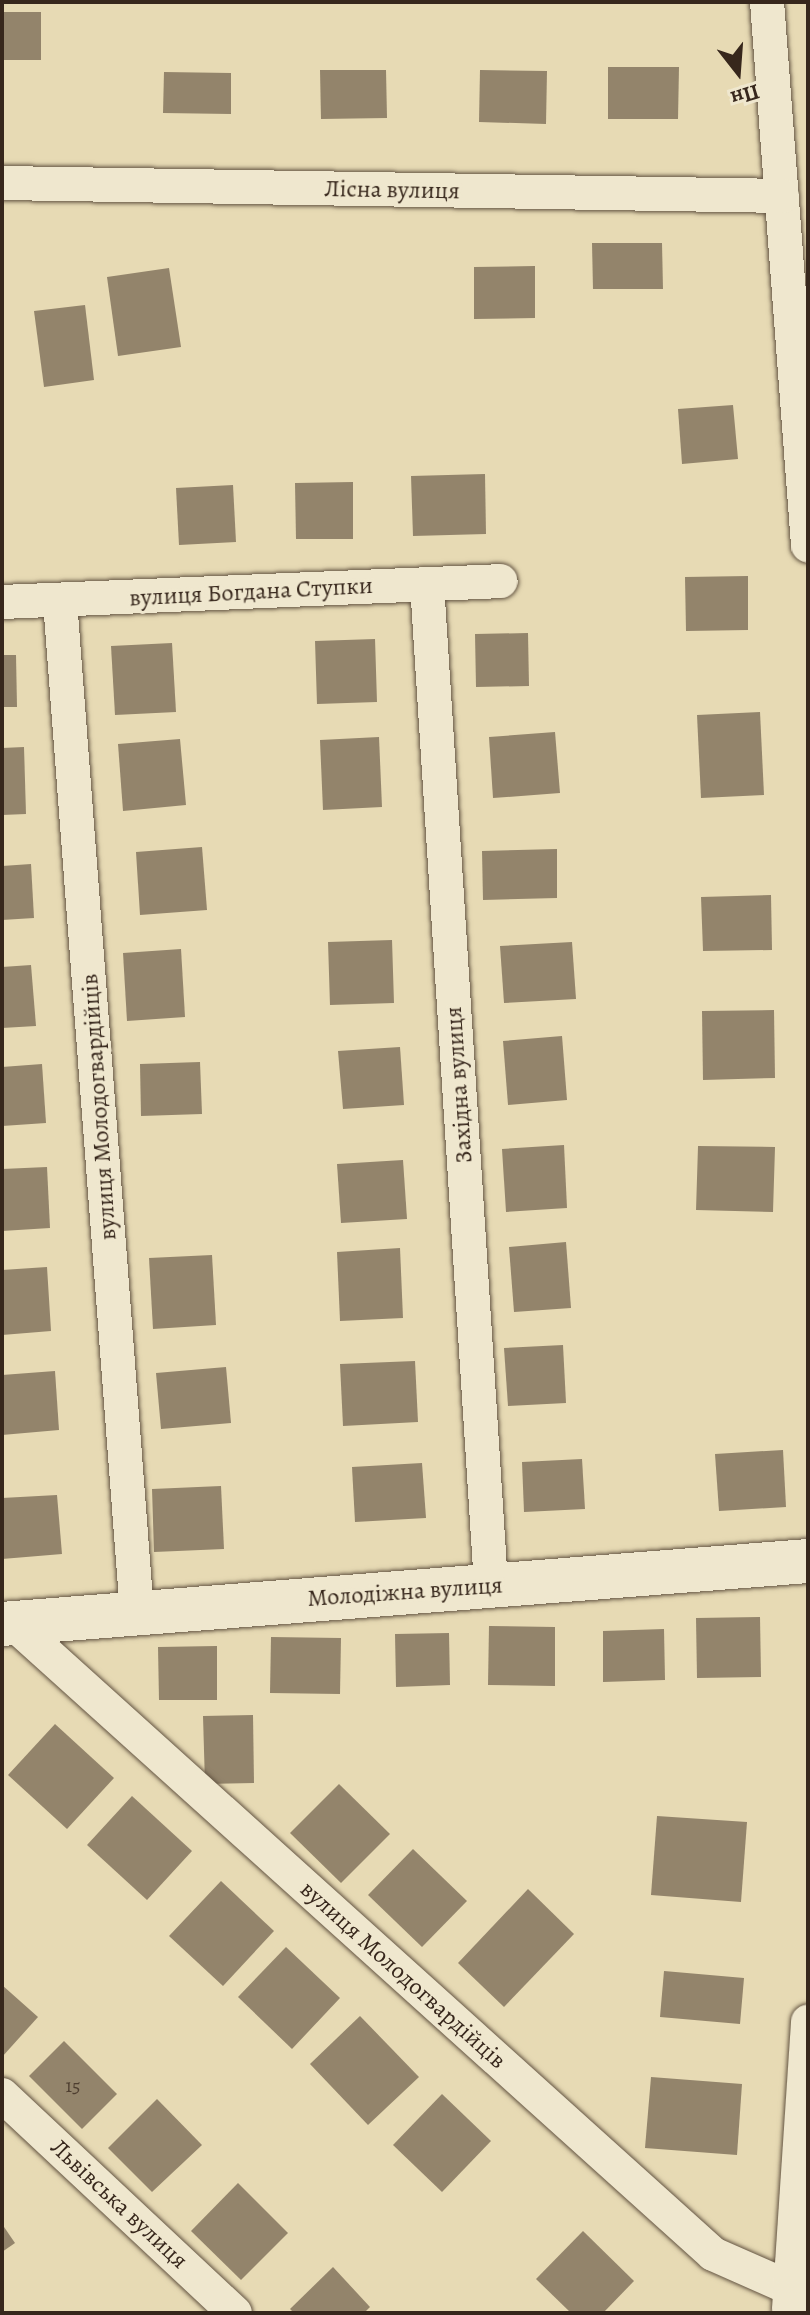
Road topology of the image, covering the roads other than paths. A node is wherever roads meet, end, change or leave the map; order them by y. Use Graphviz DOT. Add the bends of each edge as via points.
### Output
graph roads {
  1 [pos="767,2"];
  2 [pos="2,183"];
  3 [pos="782,196"];
  4 [pos="808,545"];
  5 [pos="501,581"];
  6 [pos="427,584"];
  7 [pos="60,601"];
  8 [pos="2,602"];
  9 [pos="808,1561"];
  10 [pos="491,1585"];
  11 [pos="137,1613"];
  12 [pos="7,1623"];
  13 [pos="808,2022"];
  14 [pos="2,2095"];
  15 [pos="795,2301"];
  16 [pos="235,2313"];
  1 -- 3 [label="street"];
  2 -- 3 [label="street, Лісна вулиця"];
  3 -- 4 [label="street"];
  5 -- 6 [label="street, вулиця Богдана Ступки"];
  6 -- 7 [label="street, вулиця Богдана Ступки"];
  6 -- 10 [label="street, Західна вулиця"];
  7 -- 8 [label="street, вулиця Богдана Ступки"];
  7 -- 11 [label="street, вулиця Молодогвардійців"];
  9 -- 10 [label="street, Молодіжна вулиця"];
  10 -- 11 [label="street, Молодіжна вулиця"];
  11 -- 12 [label="street, Молодіжна вулиця"];
  12 -- 15 [label="street, вулиця Молодогвардійців" via="713,2254"];
  13 -- 15 [label="street"];
  14 -- 16 [label="street, Львівська вулиця"];
}
